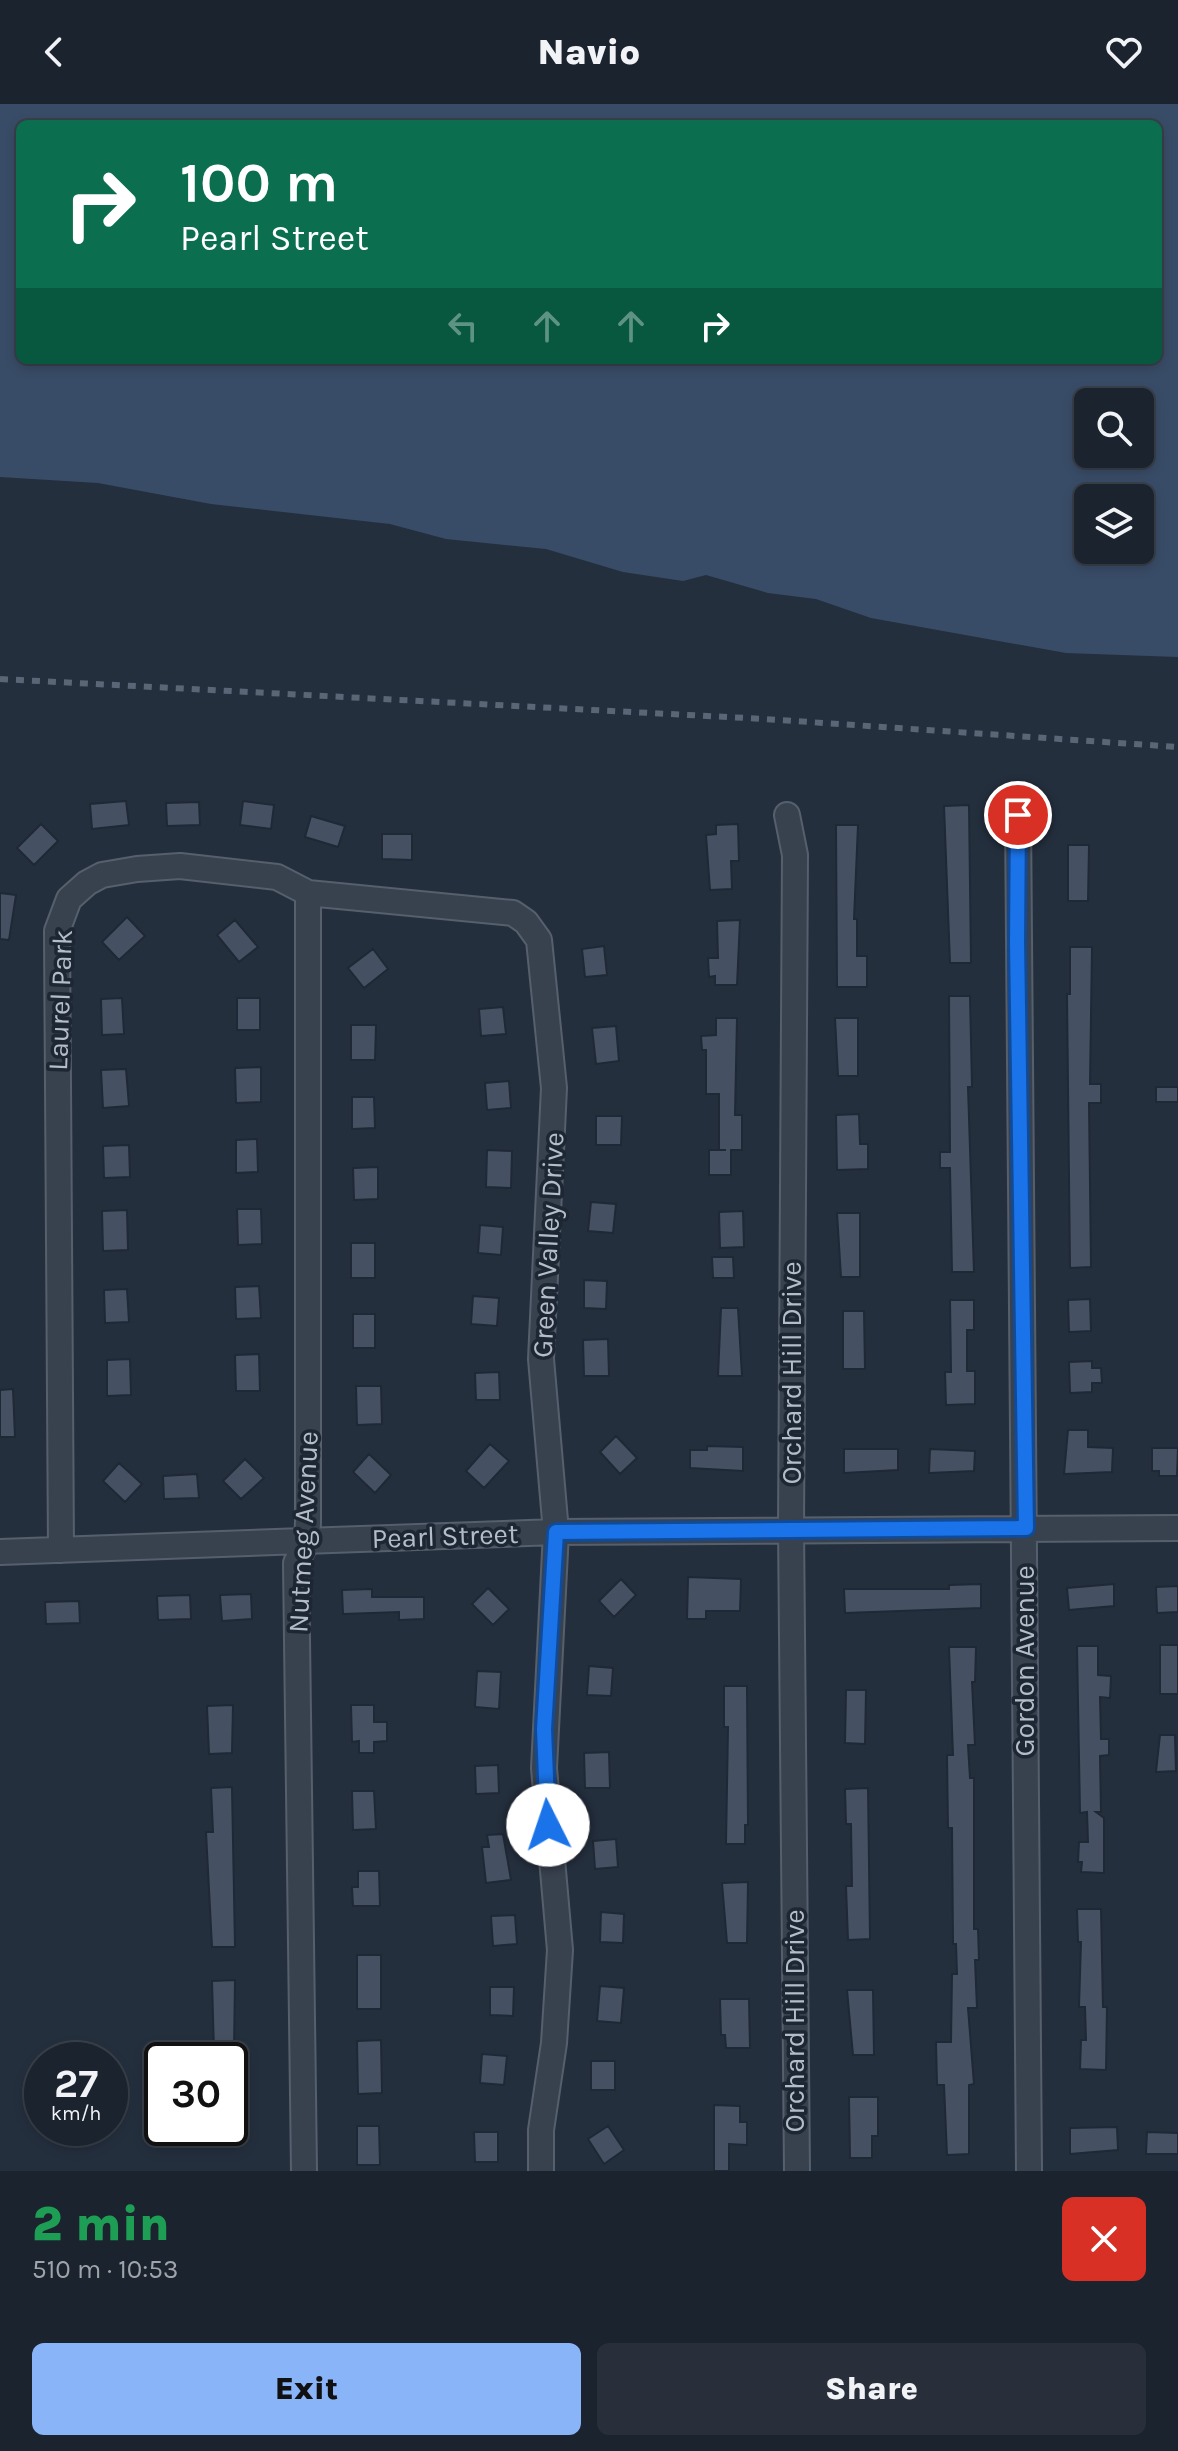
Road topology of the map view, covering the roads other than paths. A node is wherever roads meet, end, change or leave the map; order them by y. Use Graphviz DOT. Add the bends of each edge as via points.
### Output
graph roads {
  1 [pos="787,815"];
  2 [pos="1018,815"];
  3 [pos="308,893"];
  4 [pos="539,940"];
  5 [pos="791,1528"];
  6 [pos="1026,1528"];
  7 [pos="1178,1528"];
  8 [pos="556,1532"];
  9 [pos="307,1541"];
  10 [pos="61,1550"];
  11 [pos="0,1552"];
  12 [pos="304,2171"];
  13 [pos="541,2171"];
  14 [pos="797,2171"];
  15 [pos="1029,2171"];
  1 -- 5 [label="street, Orchard Hill Drive" via="795,855"];
  2 -- 6 [label="street, Gordon Avenue"];
  3 -- 4 [label="street, Laurel Park" via="513,913"];
  3 -- 9 [label="street, Nutmeg Avenue"];
  3 -- 10 [label="street, Laurel Park" via="277,877 180,866 102,875 69,899 57,931"];
  4 -- 8 [label="street, Green Valley Drive" via="554,1088 541,1359"];
  5 -- 6 [label="street, Pearl Street"];
  5 -- 8 [label="street, Pearl Street"];
  5 -- 14 [label="street, Orchard Hill Drive"];
  6 -- 7 [label="street, Pearl Street"];
  6 -- 15 [label="street, Gordon Avenue" via="1022,1558"];
  8 -- 9 [label="street, Pearl Street"];
  8 -- 13 [label="street, Green Valley Drive" via="544,1755 560,1950"];
  9 -- 10 [label="street, Pearl Street"];
  9 -- 12 [label="street, Nutmeg Avenue" via="296,1563"];
  10 -- 11 [label="street, Pearl Street"];
}
